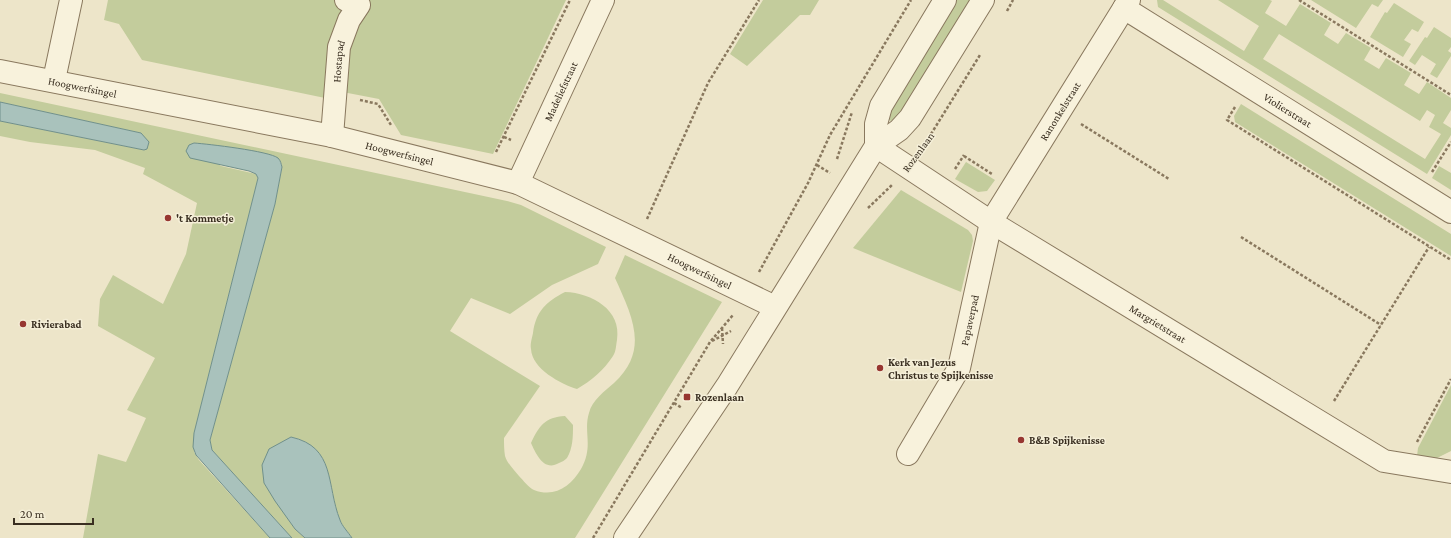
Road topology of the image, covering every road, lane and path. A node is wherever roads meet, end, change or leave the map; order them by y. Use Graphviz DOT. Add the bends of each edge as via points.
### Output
graph roads {
  1 [pos="71,0"];
  2 [pos="346,0"];
  3 [pos="570,0"];
  4 [pos="603,0"];
  5 [pos="759,0"];
  6 [pos="912,0"];
  7 [pos="945,0"];
  8 [pos="983,0"];
  9 [pos="1013,0"];
  10 [pos="1299,0"];
  11 [pos="1126,4"];
  12 [pos="1006,13"];
  13 [pos="982,52"];
  14 [pos="0,71"];
  15 [pos="54,80"];
  16 [pos="1247,85"];
  17 [pos="1451,95"];
  18 [pos="1060,111"];
  19 [pos="332,136"];
  20 [pos="1451,142"];
  21 [pos="876,146"];
  22 [pos="909,168"];
  23 [pos="486,175"];
  24 [pos="1169,179"];
  25 [pos="518,183"];
  26 [pos="1420,193"];
  27 [pos="1451,212"];
  28 [pos="864,213"];
  29 [pos="992,222"];
  30 [pos="1241,237"];
  31 [pos="636,241"];
  32 [pos="1429,247"];
  33 [pos="1451,260"];
  34 [pos="750,295"];
  35 [pos="775,307"];
  36 [pos="1382,325"];
  37 [pos="1451,379"];
  38 [pos="1321,422"];
  39 [pos="908,454"];
  40 [pos="1411,465"];
  41 [pos="1451,472"];
  42 [pos="593,538"];
  43 [pos="625,538"];
  1 -- 15 [label="street"];
  2 -- 19 [label="street, Hostapad" via="359,5 349,20 339,47"];
  3 -- 23 [label="path"];
  4 -- 25 [label="street, Madeliefstraat"];
  5 -- 31 [label="path" via="708,83"];
  6 -- 34 [label="path" via="830,135 808,183 759,271"];
  7 -- 21 [label="street" via="881,106 876,124"];
  8 -- 21 [label="street" via="910,118 899,130"];
  9 -- 12 [label="path"];
  10 -- 17 [label="path"];
  11 -- 16 [label="street, Violierstraat"];
  11 -- 18 [label="street, Ranonkelstraat"];
  13 -- 22 [label="path, Rozenlaan"];
  14 -- 15 [label="street, Hoogwerfsingel"];
  15 -- 19 [label="street, Hoogwerfsingel"];
  16 -- 26 [label="street, Violierstraat"];
  16 -- 32 [label="path" via="1227,120"];
  18 -- 24 [label="path"];
  18 -- 29 [label="street, Ranonkelstraat"];
  19 -- 23 [label="street, Hoogwerfsingel"];
  20 -- 26 [label="path"];
  21 -- 22 [label="street, Margrietstraat"];
  21 -- 35 [label="street"];
  22 -- 28 [label="path, Rozenlaan"];
  22 -- 29 [label="street, Margrietstraat"];
  23 -- 25 [label="street, Hoogwerfsingel"];
  25 -- 31 [label="street, Hoogwerfsingel"];
  26 -- 27 [label="street, Violierstraat"];
  29 -- 38 [label="street, Margrietstraat"];
  29 -- 39 [label="street, Papaverpad" via="959,368"];
  30 -- 36 [label="path"];
  31 -- 34 [label="street, Hoogwerfsingel"];
  32 -- 33 [label="path"];
  32 -- 36 [label="path"];
  34 -- 35 [label="street, Hoogwerfsingel"];
  34 -- 42 [label="path" via="710,342"];
  35 -- 43 [label="street" via="706,418"];
  36 -- 38 [label="path"];
  37 -- 40 [label="path" via="1415,446"];
  38 -- 40 [label="street, Margrietstraat" via="1384,461"];
  40 -- 41 [label="street, Margrietstraat"];
}
